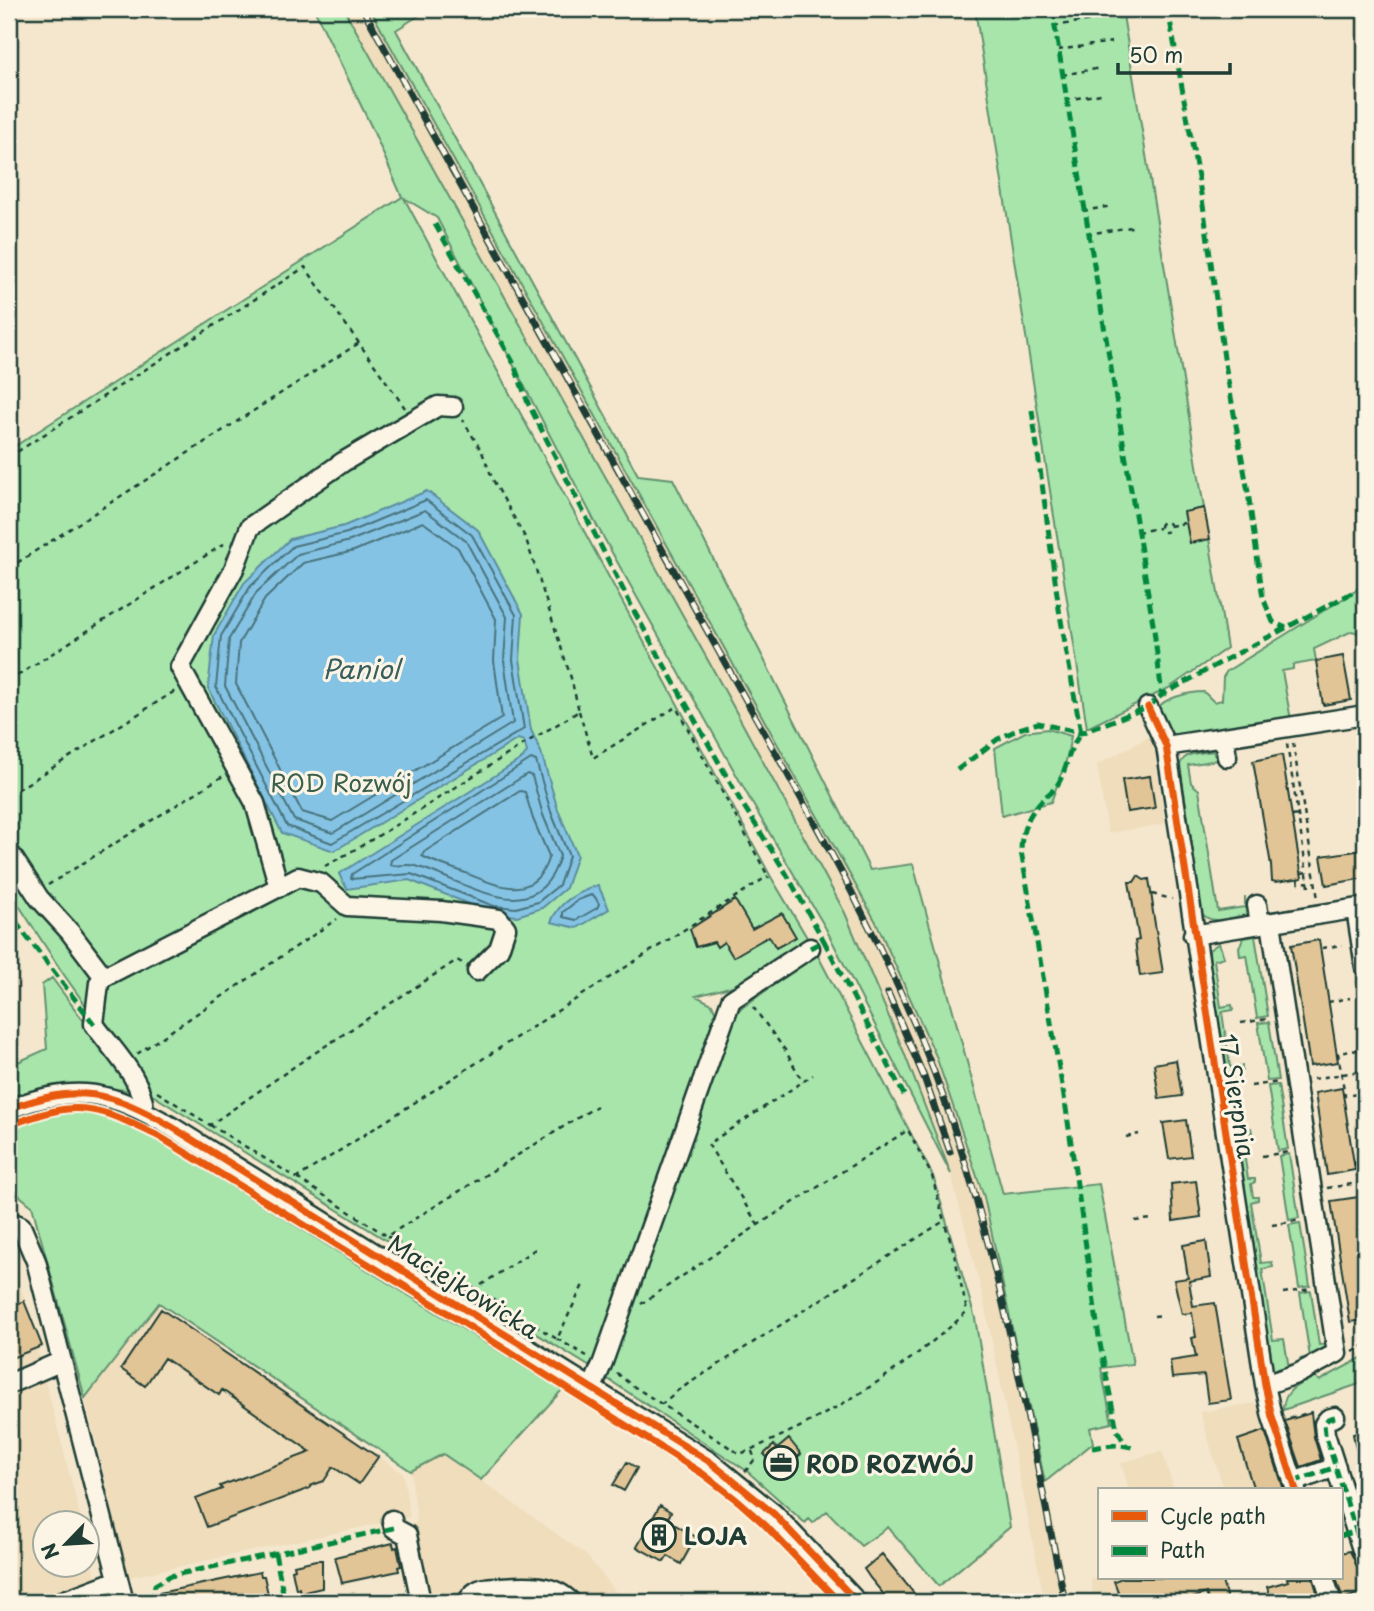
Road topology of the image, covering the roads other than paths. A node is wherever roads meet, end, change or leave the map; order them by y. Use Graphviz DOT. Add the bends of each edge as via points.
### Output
graph roads {
  1 [pos="453,407"];
  2 [pos="1148,707"];
  3 [pos="1365,715"];
  4 [pos="1224,737"];
  5 [pos="1166,746"];
  6 [pos="1227,757"];
  7 [pos="9,852"];
  8 [pos="279,887"];
  9 [pos="1257,905"];
  10 [pos="1361,908"];
  11 [pos="1265,923"];
  12 [pos="1194,935"];
  13 [pos="810,948"];
  14 [pos="1365,967"];
  15 [pos="477,971"];
  16 [pos="104,977"];
  17 [pos="9,1109"];
  18 [pos="144,1111"];
  19 [pos="9,1221"];
  20 [pos="62,1361"];
  21 [pos="9,1384"];
  22 [pos="1265,1385"];
  23 [pos="592,1388"];
  24 [pos="1335,1417"];
  25 [pos="1336,1467"];
  26 [pos="1294,1486"];
  27 [pos="1340,1488"];
  28 [pos="1342,1498"];
  29 [pos="392,1520"];
  30 [pos="1349,1534"];
  31 [pos="1365,1559"];
  32 [pos="118,1580"];
  33 [pos="1325,1580"];
  34 [pos="509,1594"];
  35 [pos="60,1602"];
  36 [pos="124,1602"];
  37 [pos="421,1602"];
  38 [pos="467,1602"];
  39 [pos="571,1602"];
  40 [pos="857,1602"];
  41 [pos="1337,1602"];
  1 -- 8 [label="street" via="438,406 344,461 250,527 234,569 180,667 255,803"];
  2 -- 5 [label="street, 17 Sierpnia"];
  3 -- 4 [label="street"];
  4 -- 5 [label="street"];
  4 -- 6 [label="street"];
  5 -- 12 [label="street, 17 Sierpnia"];
  7 -- 16 [label="street"];
  8 -- 15 [label="street" via="298,877 321,883 347,906 499,919 506,928 499,949"];
  8 -- 16 [label="street"];
  9 -- 11 [label="street"];
  10 -- 11 [label="street"];
  10 -- 14 [label="street"];
  11 -- 12 [label="street"];
  11 -- 22 [label="street" via="1337,1353"];
  12 -- 22 [label="street, 17 Sierpnia"];
  13 -- 23 [label="street" via="730,1000"];
  16 -- 18 [label="street" via="97,990 93,1024 142,1091"];
  17 -- 18 [label="street, Maciejkowicka" via="42,1098 82,1093 113,1098"];
  18 -- 23 [label="street, Maciejkowicka"];
  19 -- 20 [label="street" via="21,1226 29,1241"];
  20 -- 21 [label="street"];
  20 -- 32 [label="street"];
  22 -- 26 [label="street, 17 Sierpnia"];
  23 -- 40 [label="street, Maciejkowicka" via="747,1490"];
  24 -- 25 [label="street" via="1324,1424"];
  25 -- 26 [label="street"];
  25 -- 27 [label="street"];
  28 -- 30 [label="street"];
  29 -- 37 [label="street" via="394,1528 407,1535"];
  30 -- 31 [label="street"];
  32 -- 35 [label="street"];
  32 -- 36 [label="street"];
  33 -- 41 [label="street"];
  34 -- 38 [label="street" via="486,1588"];
  34 -- 39 [label="street" via="538,1585"];
}
